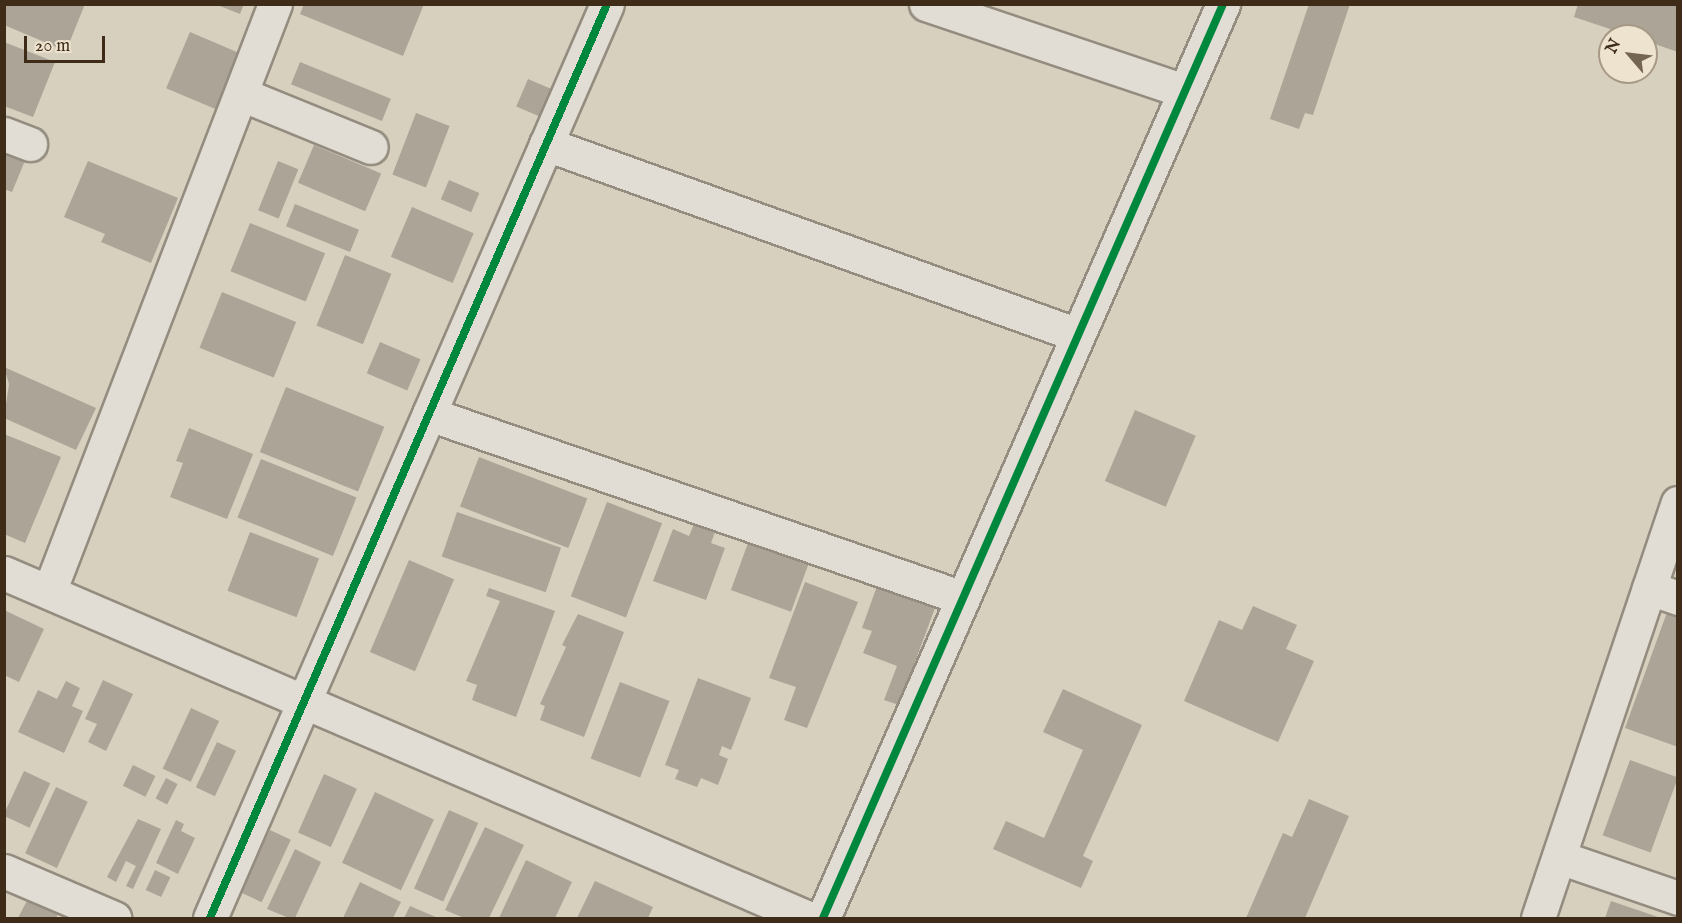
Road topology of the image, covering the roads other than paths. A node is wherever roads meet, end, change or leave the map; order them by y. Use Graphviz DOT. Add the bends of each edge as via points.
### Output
graph roads {
  1 [pos="275,4"];
  2 [pos="607,4"];
  3 [pos="926,4"];
  4 [pos="1223,4"];
  5 [pos="1185,91"];
  6 [pos="240,94"];
  7 [pos="546,144"];
  8 [pos="371,147"];
  9 [pos="1078,335"];
  10 [pos="429,414"];
  11 [pos="1677,503"];
  12 [pos="4,573"];
  13 [pos="49,592"];
  14 [pos="1663,593"];
  15 [pos="963,598"];
  16 [pos="304,701"];
  17 [pos="1559,857"];
  18 [pos="4,871"];
  19 [pos="1677,898"];
  20 [pos="114,918"];
  21 [pos="210,918"];
  22 [pos="808,918"];
  23 [pos="823,918"];
  24 [pos="1538,918"];
  1 -- 6 [label="street"];
  2 -- 7 [label="street"];
  3 -- 5 [label="street"];
  4 -- 5 [label="street"];
  5 -- 9 [label="street"];
  6 -- 8 [label="street"];
  6 -- 13 [label="street"];
  7 -- 9 [label="street"];
  7 -- 10 [label="street"];
  9 -- 15 [label="street"];
  10 -- 15 [label="street"];
  10 -- 16 [label="street"];
  11 -- 14 [label="street"];
  12 -- 13 [label="street"];
  13 -- 16 [label="street"];
  14 -- 17 [label="street"];
  15 -- 23 [label="street"];
  16 -- 21 [label="street"];
  16 -- 22 [label="street"];
  17 -- 19 [label="street"];
  17 -- 24 [label="street"];
  18 -- 20 [label="street"];
}
